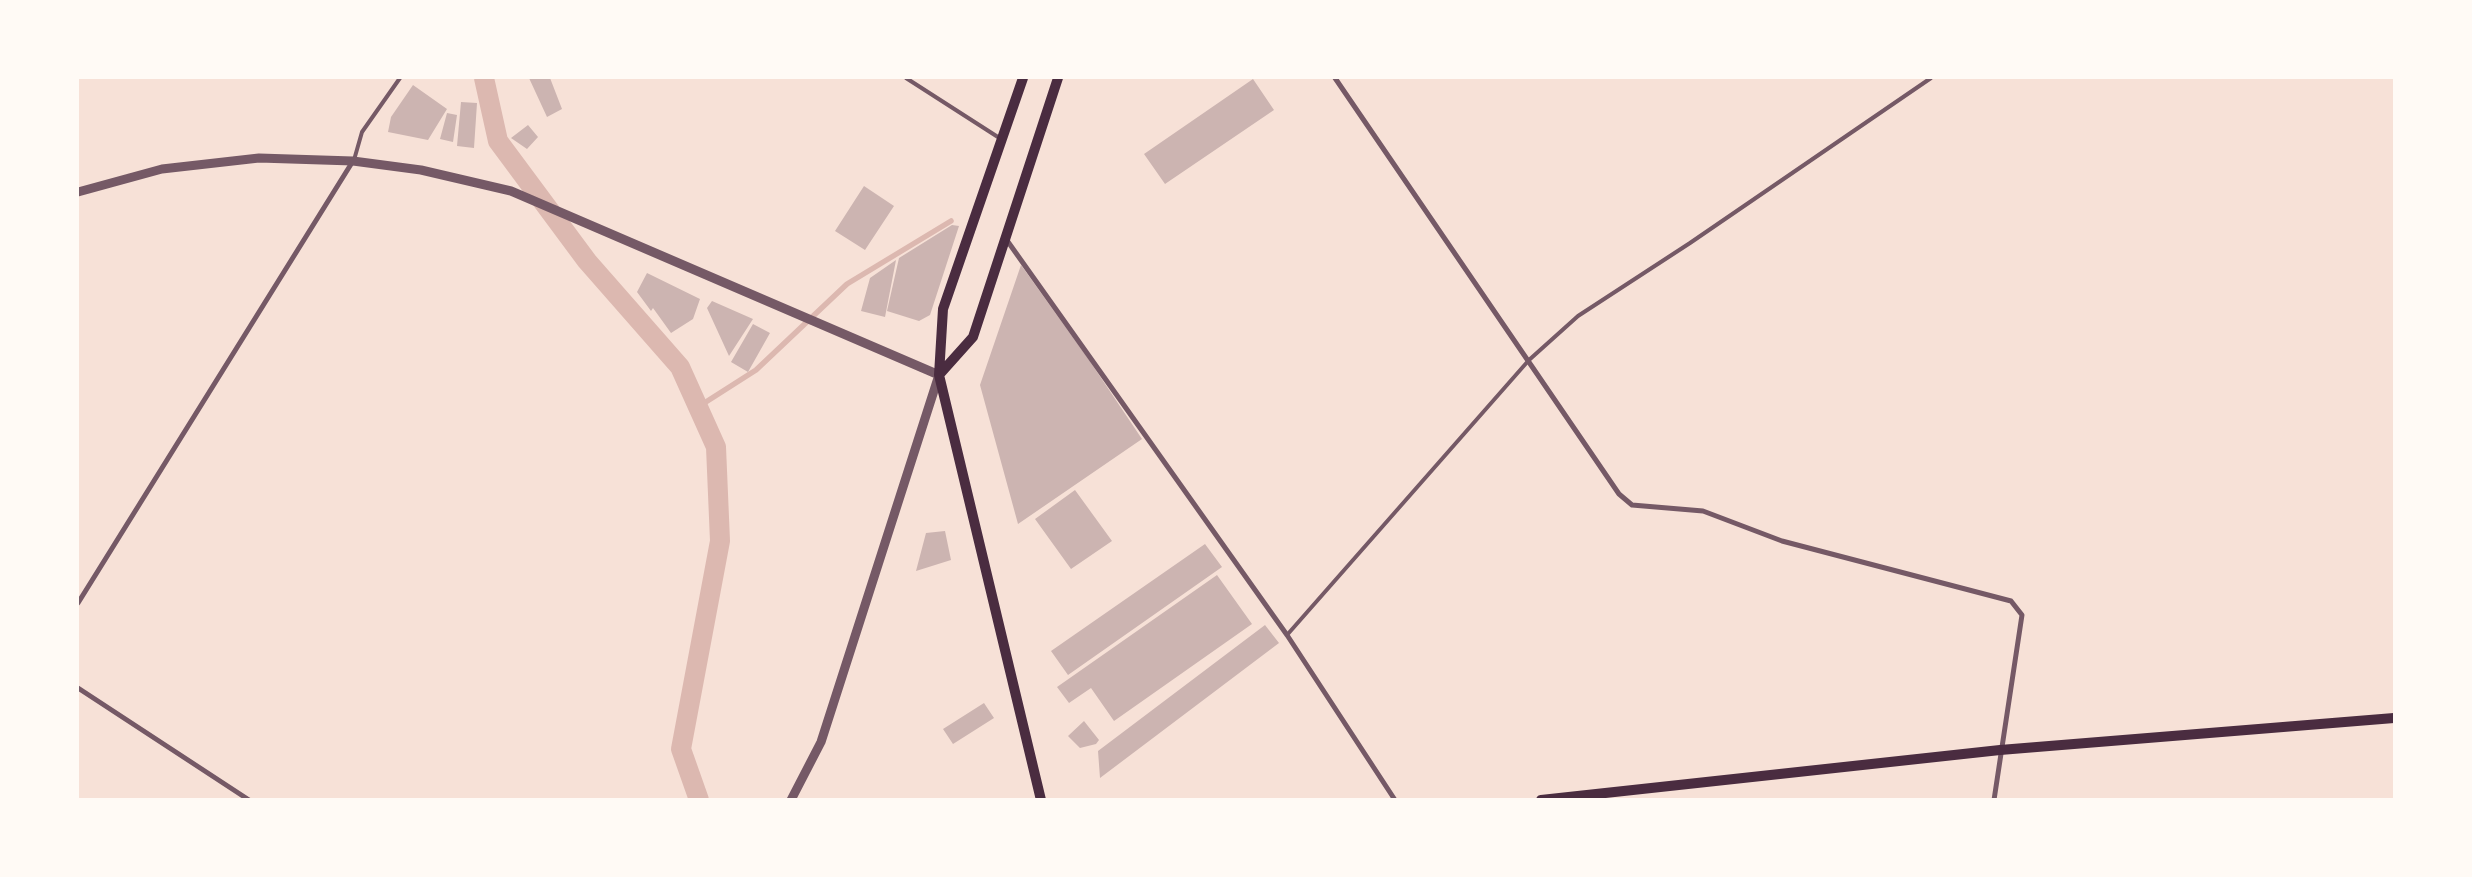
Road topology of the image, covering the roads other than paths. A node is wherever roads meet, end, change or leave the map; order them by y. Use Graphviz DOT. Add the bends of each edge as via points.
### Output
graph roads {
  1 [pos="400,78"];
  2 [pos="906,78"];
  3 [pos="1023,78"];
  4 [pos="1058,78"];
  5 [pos="1335,78"];
  6 [pos="1931,78"];
  7 [pos="1001,139"];
  8 [pos="353,161"];
  9 [pos="78,192"];
  10 [pos="1004,237"];
  11 [pos="1529,360"];
  12 [pos="939,374"];
  13 [pos="78,602"];
  14 [pos="1287,635"];
  15 [pos="78,688"];
  16 [pos="2394,718"];
  17 [pos="2000,750"];
  18 [pos="249,800"];
  19 [pos="791,800"];
  20 [pos="1041,800"];
  21 [pos="1395,800"];
  22 [pos="1541,800"];
  23 [pos="1994,800"];
  1 -- 8 [label="lane" via="362,132"];
  2 -- 7 [label="lane"];
  3 -- 7 [label="main road"];
  4 -- 10 [label="main road"];
  5 -- 11 [label="street"];
  6 -- 11 [label="lane" via="1578,316"];
  7 -- 12 [label="main road" via="943,309"];
  8 -- 9 [label="street" via="260,158 172,168"];
  8 -- 12 [label="street" via="420,170 510,191"];
  8 -- 13 [label="street"];
  10 -- 12 [label="main road" via="973,337"];
  10 -- 14 [label="street"];
  11 -- 14 [label="lane"];
  11 -- 17 [label="street" via="1619,494 1632,505 1703,511 1782,541 2011,601 2022,615"];
  12 -- 19 [label="street" via="821,742"];
  12 -- 20 [label="main road"];
  14 -- 21 [label="street"];
  15 -- 18 [label="street"];
  16 -- 17 [label="main road"];
  17 -- 22 [label="main road"];
  17 -- 23 [label="street"];
}
